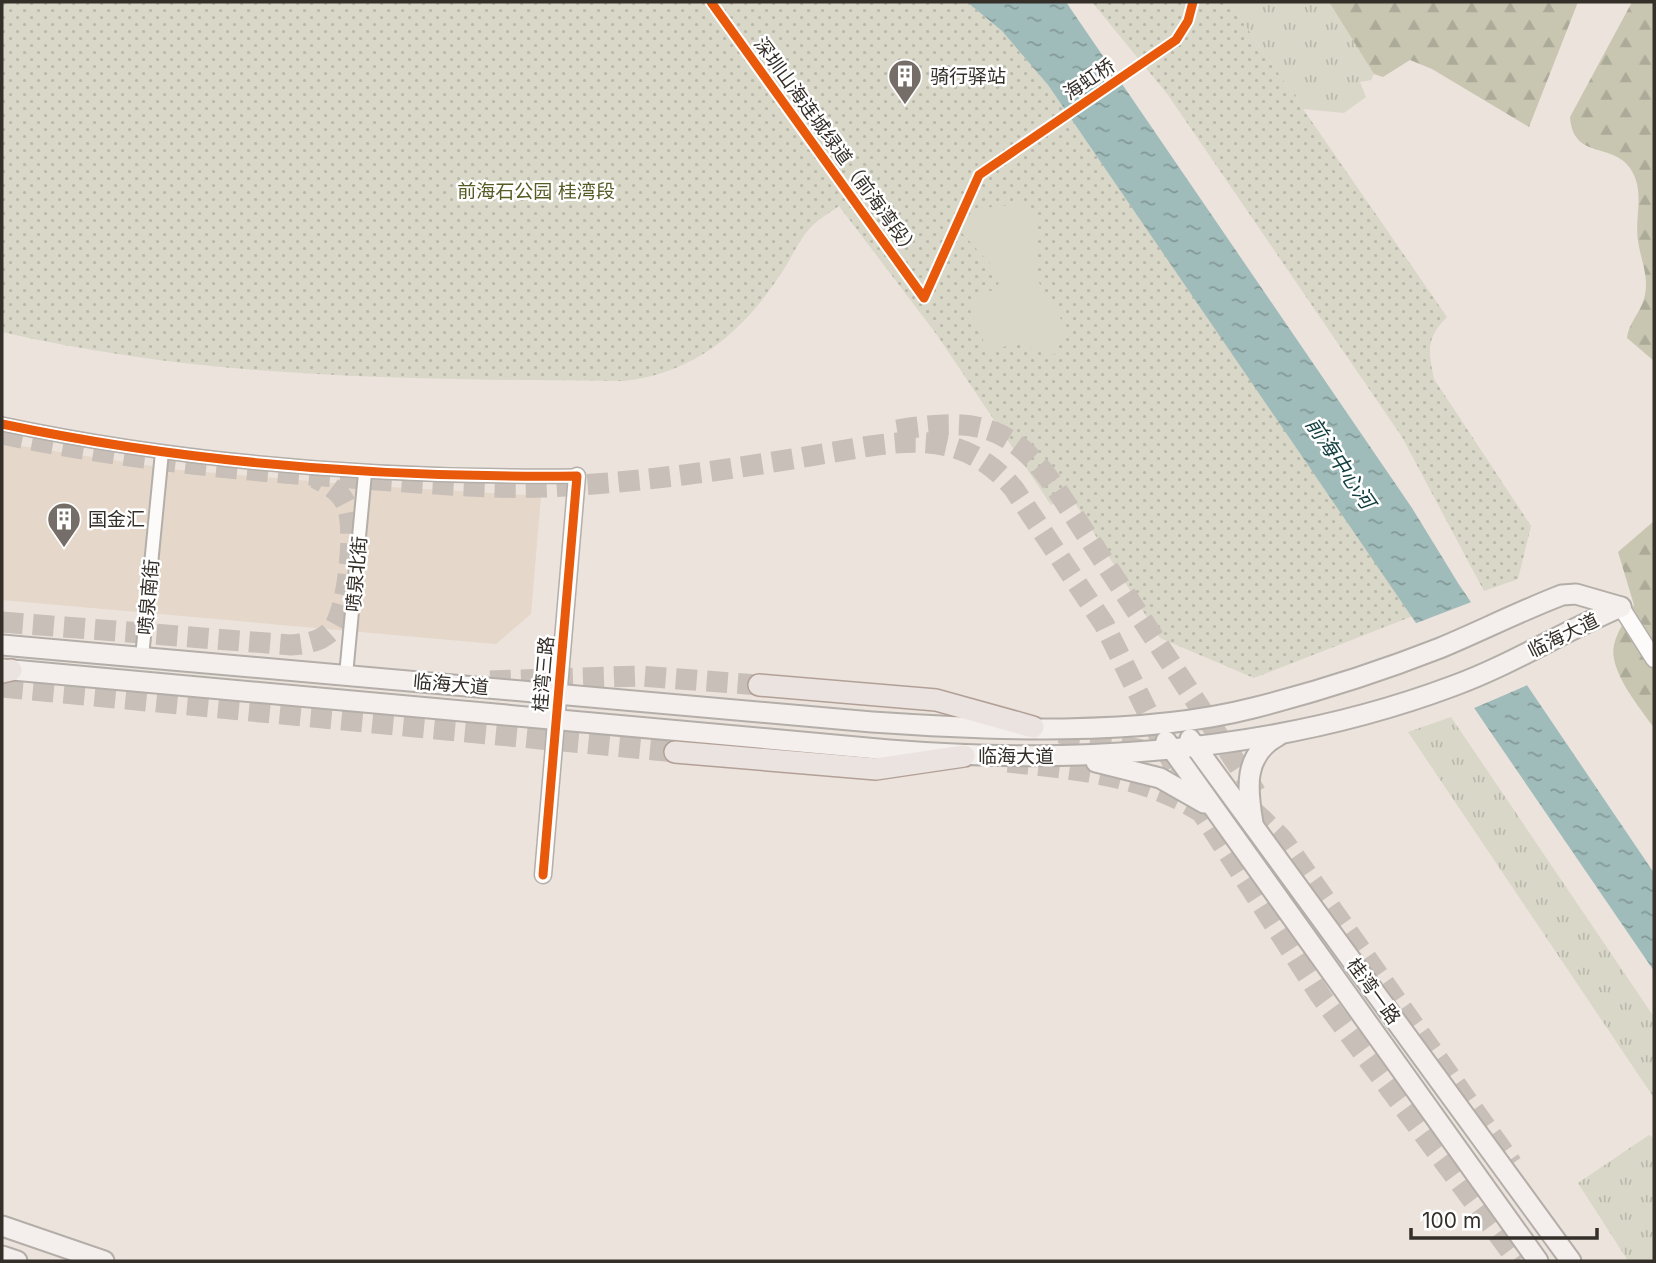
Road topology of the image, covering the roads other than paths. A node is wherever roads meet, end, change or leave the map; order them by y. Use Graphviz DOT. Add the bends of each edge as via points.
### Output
graph roads {
  1 [pos="2,424"];
  2 [pos="162,452"];
  3 [pos="365,473"];
  4 [pos="577,476"];
  5 [pos="1621,607"];
  6 [pos="4,644"];
  7 [pos="142,657"];
  8 [pos="1654,659"];
  9 [pos="5,670"];
  10 [pos="346,675"];
  11 [pos="759,685"];
  12 [pos="559,693"];
  13 [pos="556,718"];
  14 [pos="1178,721"];
  15 [pos="1154,723"];
  16 [pos="1033,727"];
  17 [pos="1285,733"];
  18 [pos="1195,746"];
  19 [pos="1171,748"];
  20 [pos="675,752"];
  21 [pos="964,756"];
  22 [pos="1064,757"];
  23 [pos="1215,810"];
  24 [pos="1254,827"];
  25 [pos="543,875"];
  26 [pos="2,1226"];
  27 [pos="2,1256"];
  28 [pos="17,1261"];
  29 [pos="104,1261"];
  30 [pos="1538,1261"];
  31 [pos="1571,1261"];
  1 -- 2 [label="street"];
  2 -- 3 [label="street"];
  2 -- 7 [label="street, 喷泉南街"];
  3 -- 4 [label="street"];
  3 -- 10 [label="street, 喷泉北街"];
  4 -- 12 [label="street, 桂湾三路"];
  5 -- 8 [label="street"];
  5 -- 14 [label="main road, 临海大道" via="1576,594 1562,595 1441,647 1332,685 1252,709"];
  5 -- 17 [label="main road, 临海大道" via="1457,685"];
  6 -- 7 [label="main road, 临海大道"];
  7 -- 10 [label="main road, 临海大道"];
  9 -- 13 [label="main road, 临海大道"];
  10 -- 12 [label="main road, 临海大道"];
  11 -- 16 [label="main road" via="936,700"];
  12 -- 13 [label="street, 桂湾三路"];
  12 -- 16 [label="main road, 临海大道" via="893,723"];
  13 -- 21 [label="main road, 临海大道"];
  13 -- 25 [label="street, 桂湾三路"];
  14 -- 15 [label="main road, 临海大道"];
  14 -- 18 [label="main road, 桂湾一路"];
  15 -- 16 [label="main road, 临海大道"];
  15 -- 19 [label="main road, 桂湾一路"];
  17 -- 18 [label="main road, 临海大道"];
  17 -- 24 [label="main road" via="1266,742 1252,762 1248,787"];
  18 -- 19 [label="main road, 临海大道"];
  18 -- 24 [label="main road, 桂湾一路"];
  19 -- 22 [label="main road, 临海大道"];
  19 -- 23 [label="main road, 桂湾一路"];
  20 -- 21 [label="main road" via="876,769"];
  21 -- 22 [label="main road, 临海大道"];
  22 -- 23 [label="main road" via="1160,778"];
  23 -- 30 [label="main road, 桂湾一路"];
  24 -- 31 [label="main road, 桂湾一路"];
  26 -- 29 [label="main road"];
  27 -- 28 [label="main road"];
}
